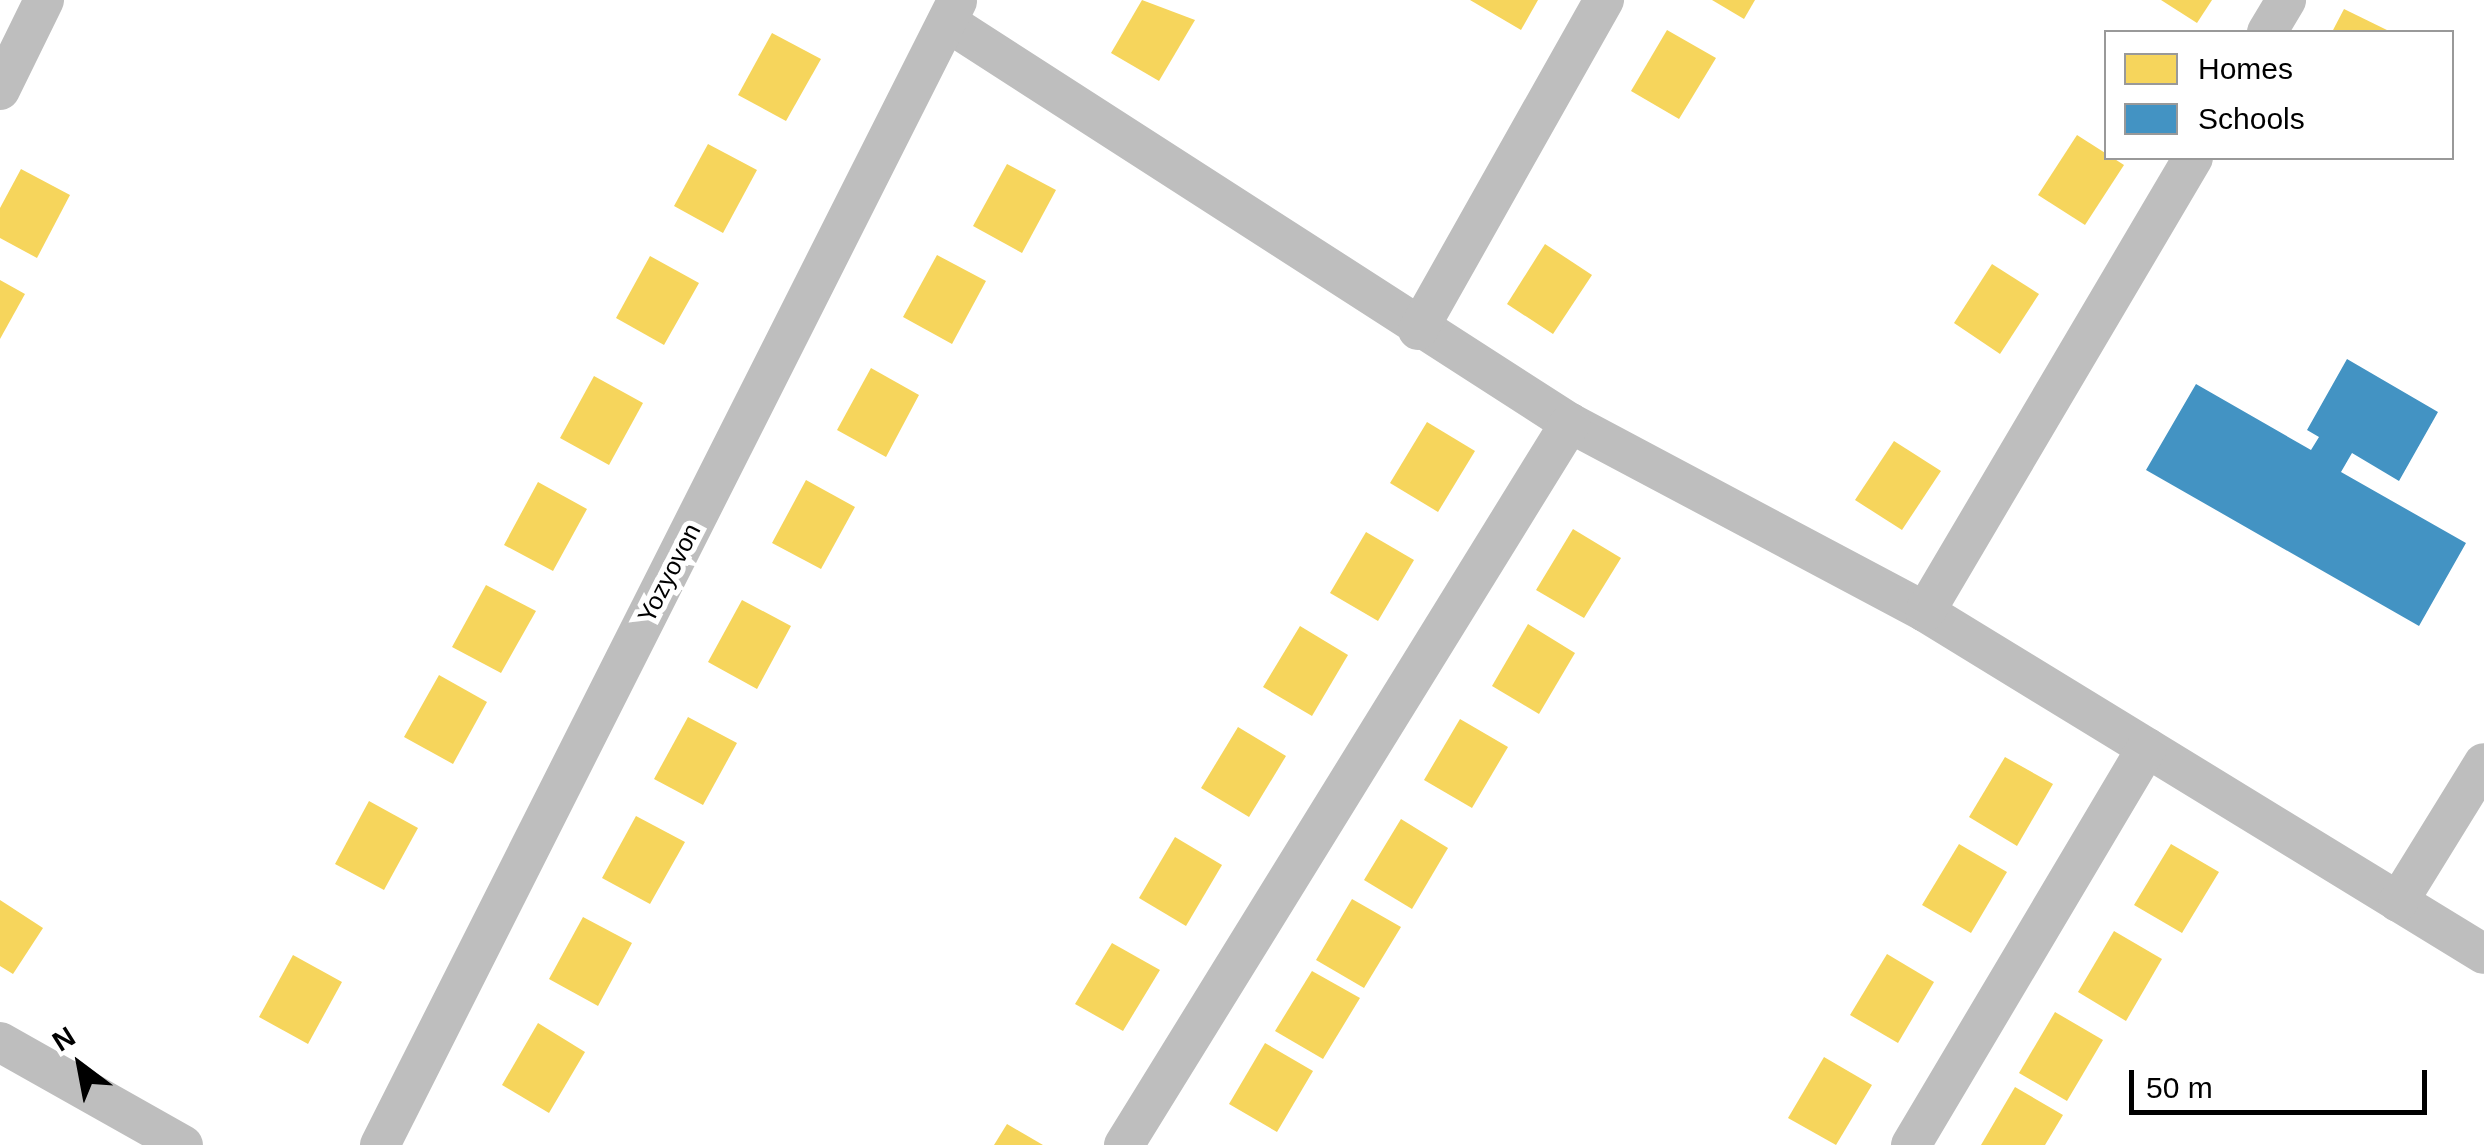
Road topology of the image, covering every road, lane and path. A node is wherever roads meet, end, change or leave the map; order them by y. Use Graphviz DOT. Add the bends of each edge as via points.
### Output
graph roads {
  1 [pos="44,0"];
  2 [pos="1604,0"];
  3 [pos="2286,0"];
  4 [pos="952,11"];
  5 [pos="2268,30"];
  6 [pos="0,90"];
  7 [pos="2192,160"];
  8 [pos="1418,330"];
  9 [pos="1570,423"];
  10 [pos="1925,612"];
  11 [pos="2147,748"];
  12 [pos="2484,764"];
  13 [pos="2398,902"];
  14 [pos="2484,954"];
  15 [pos="0,1042"];
  16 [pos="182,1145"];
  17 [pos="380,1145"];
  18 [pos="1124,1145"];
  19 [pos="1911,1145"];
  1 -- 6 [label="street"];
  2 -- 8 [label="street"];
  3 -- 5 [label="street"];
  4 -- 8 [label="street"];
  4 -- 17 [label="street, Yozyovon"];
  7 -- 10 [label="street"];
  8 -- 9 [label="street"];
  9 -- 10 [label="street"];
  9 -- 18 [label="street"];
  10 -- 11 [label="street"];
  11 -- 13 [label="street"];
  11 -- 19 [label="street"];
  12 -- 13 [label="street"];
  13 -- 14 [label="street"];
  15 -- 16 [label="street"];
}
